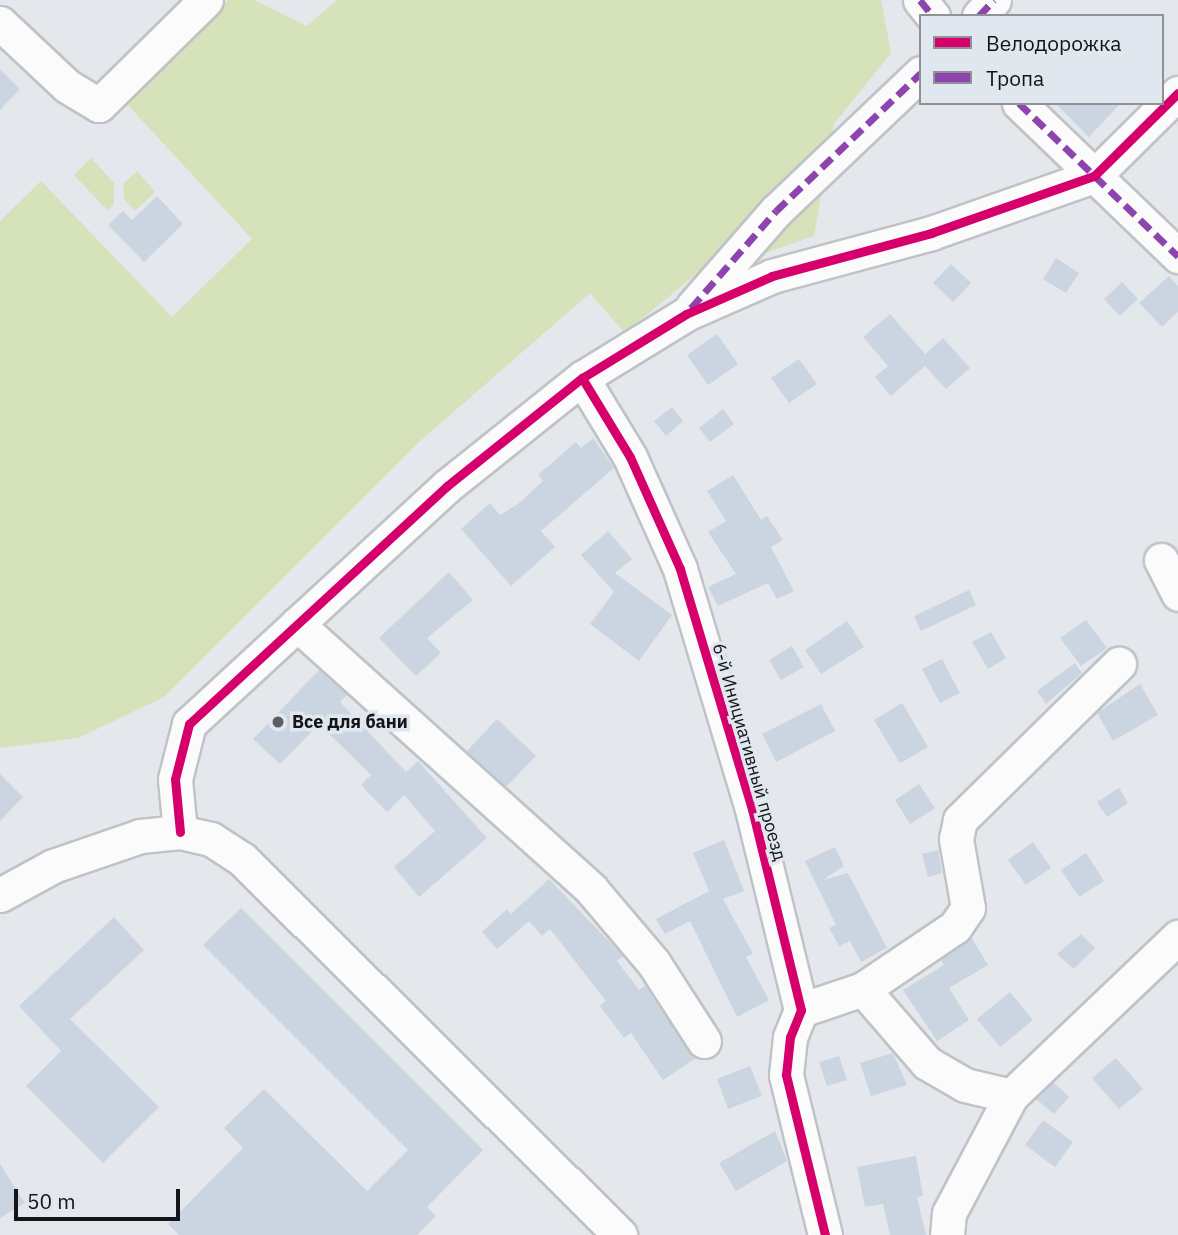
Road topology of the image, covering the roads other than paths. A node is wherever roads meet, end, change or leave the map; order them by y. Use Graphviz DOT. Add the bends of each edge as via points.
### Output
graph roads {
  1 [pos="206,0"];
  2 [pos="920,0"];
  3 [pos="994,0"];
  4 [pos="931,14"];
  5 [pos="981,14"];
  6 [pos="0,23"];
  7 [pos="919,75"];
  8 [pos="1178,93"];
  9 [pos="1021,105"];
  10 [pos="1094,176"];
  11 [pos="1178,256"];
  12 [pos="686,314"];
  13 [pos="582,378"];
  14 [pos="1161,560"];
  15 [pos="1178,594"];
  16 [pos="297,624"];
  17 [pos="1119,664"];
  18 [pos="180,832"];
  19 [pos="0,895"];
  20 [pos="1178,937"];
  21 [pos="863,989"];
  22 [pos="801,1010"];
  23 [pos="704,1041"];
  24 [pos="1011,1096"];
  25 [pos="620,1235"];
  26 [pos="825,1235"];
  27 [pos="947,1235"];
  1 -- 6 [label="street" via="99,106 67,86"];
  2 -- 4 [label="street"];
  3 -- 5 [label="street"];
  7 -- 12 [label="street" via="776,211"];
  8 -- 10 [label="street"];
  9 -- 10 [label="street"];
  10 -- 11 [label="street"];
  10 -- 12 [label="street" via="931,233 772,275"];
  12 -- 13 [label="street"];
  13 -- 16 [label="street" via="447,486"];
  13 -- 22 [label="street, 6-й Инициативный проезд" via="630,457 680,569 752,809"];
  14 -- 15 [label="street"];
  16 -- 18 [label="street" via="188,724 174,779"];
  16 -- 23 [label="street" via="591,889 653,962"];
  17 -- 21 [label="street" via="971,804 960,820 957,850 968,908 955,927"];
  18 -- 19 [label="street" via="140,836 66,862"];
  18 -- 25 [label="street" via="211,839 243,860"];
  20 -- 24 [label="street"];
  21 -- 22 [label="street"];
  21 -- 24 [label="street" via="927,1063 965,1085"];
  22 -- 26 [label="street" via="790,1037 786,1075"];
  24 -- 27 [label="street" via="949,1213"];
}
